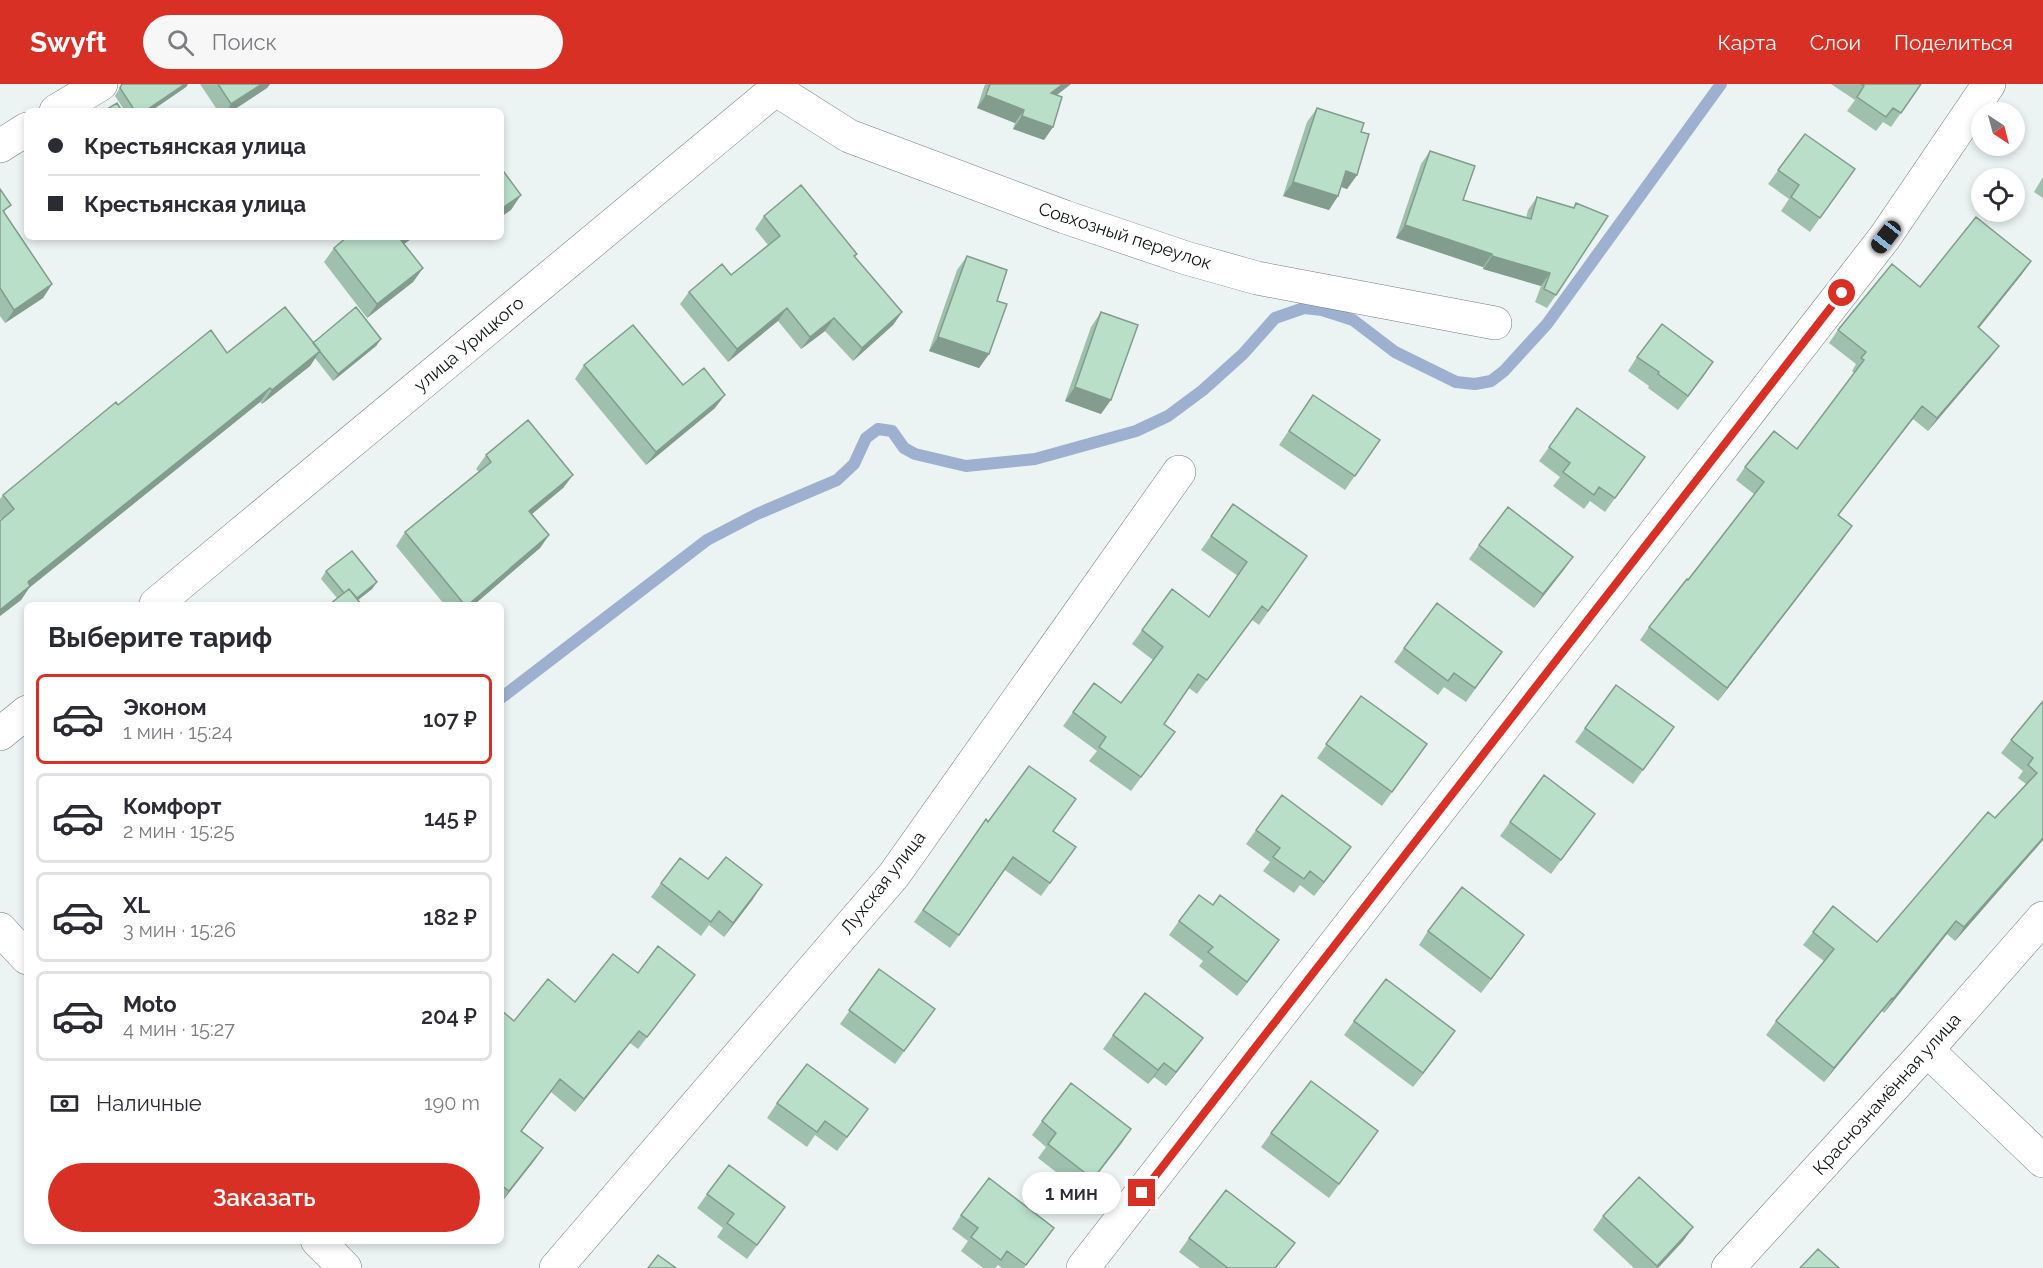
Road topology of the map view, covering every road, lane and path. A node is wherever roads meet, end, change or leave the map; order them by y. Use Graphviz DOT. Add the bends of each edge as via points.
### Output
graph roads {
  1 [pos="101,84"];
  2 [pos="1989,84"];
  3 [pos="779,87"];
  4 [pos="61,108"];
  5 [pos="24,131"];
  6 [pos="0,146"];
  7 [pos="1495,323"];
  8 [pos="1179,472"];
  9 [pos="158,602"];
  10 [pos="24,714"];
  11 [pos="0,734"];
  12 [pos="2043,918"];
  13 [pos="0,929"];
  14 [pos="24,955"];
  15 [pos="1927,1050"];
  16 [pos="2043,1161"];
  17 [pos="321,1244"];
  18 [pos="345,1268"];
  19 [pos="556,1268"];
  20 [pos="1083,1268"];
  21 [pos="1728,1268"];
  1 -- 4 [label="street"];
  2 -- 20 [label="street" via="1886,237"];
  3 -- 7 [label="street, Совхозный переулок" via="849,136 1186,258 1257,278"];
  3 -- 9 [label="street, улица Урицкого"];
  5 -- 6 [label="street"];
  8 -- 19 [label="street, Лухская улица" via="894,875"];
  10 -- 11 [label="street"];
  12 -- 15 [label="street, Краснознамённая улица"];
  13 -- 14 [label="street"];
  15 -- 16 [label="street"];
  15 -- 21 [label="street, Краснознамённая улица"];
  17 -- 18 [label="street"];
}
